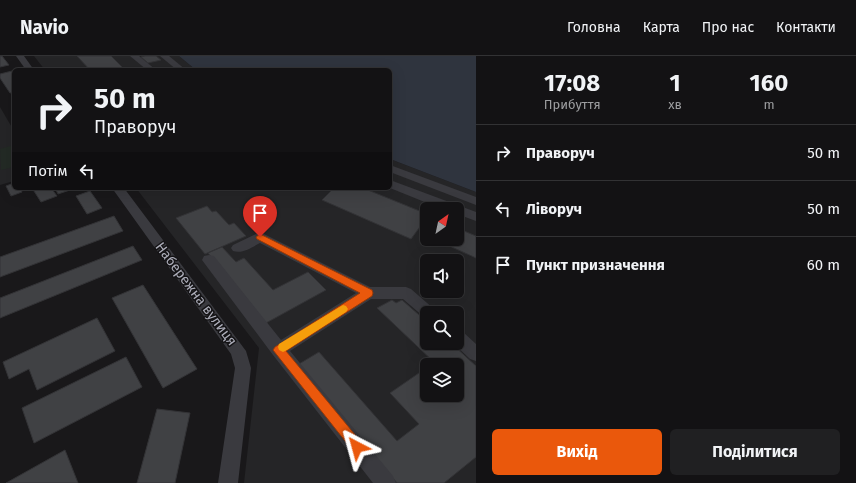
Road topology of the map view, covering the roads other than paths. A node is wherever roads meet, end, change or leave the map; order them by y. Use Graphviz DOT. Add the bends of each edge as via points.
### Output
graph roads {
  1 [pos="20,56"];
  2 [pos="134,56"];
  3 [pos="164,56"];
  4 [pos="29,68"];
  5 [pos="149,68"];
  6 [pos="179,68"];
  7 [pos="392,169"];
  8 [pos="392,185"];
  9 [pos="119,190"];
  10 [pos="476,201"];
  11 [pos="436,202"];
  12 [pos="464,213"];
  13 [pos="476,217"];
  14 [pos="238,248"];
  15 [pos="209,260"];
  16 [pos="368,293"];
  17 [pos="421,306"];
  18 [pos="464,343"];
  19 [pos="279,350"];
  20 [pos="476,354"];
  21 [pos="228,483"];
  22 [pos="386,483"];
  1 -- 4 [label="street"];
  2 -- 5 [label="street"];
  3 -- 6 [label="street"];
  7 -- 10 [label="street"];
  8 -- 11 [label="street"];
  9 -- 21 [label="street, Набережна вулиця" via="238,351 244,368"];
  12 -- 13 [label="street"];
  14 -- 16 [label="street" via="260,237"];
  15 -- 19 [label="street"];
  16 -- 17 [label="street" via="406,293"];
  16 -- 19 [label="street"];
  18 -- 20 [label="street"];
  19 -- 22 [label="street"];
}
